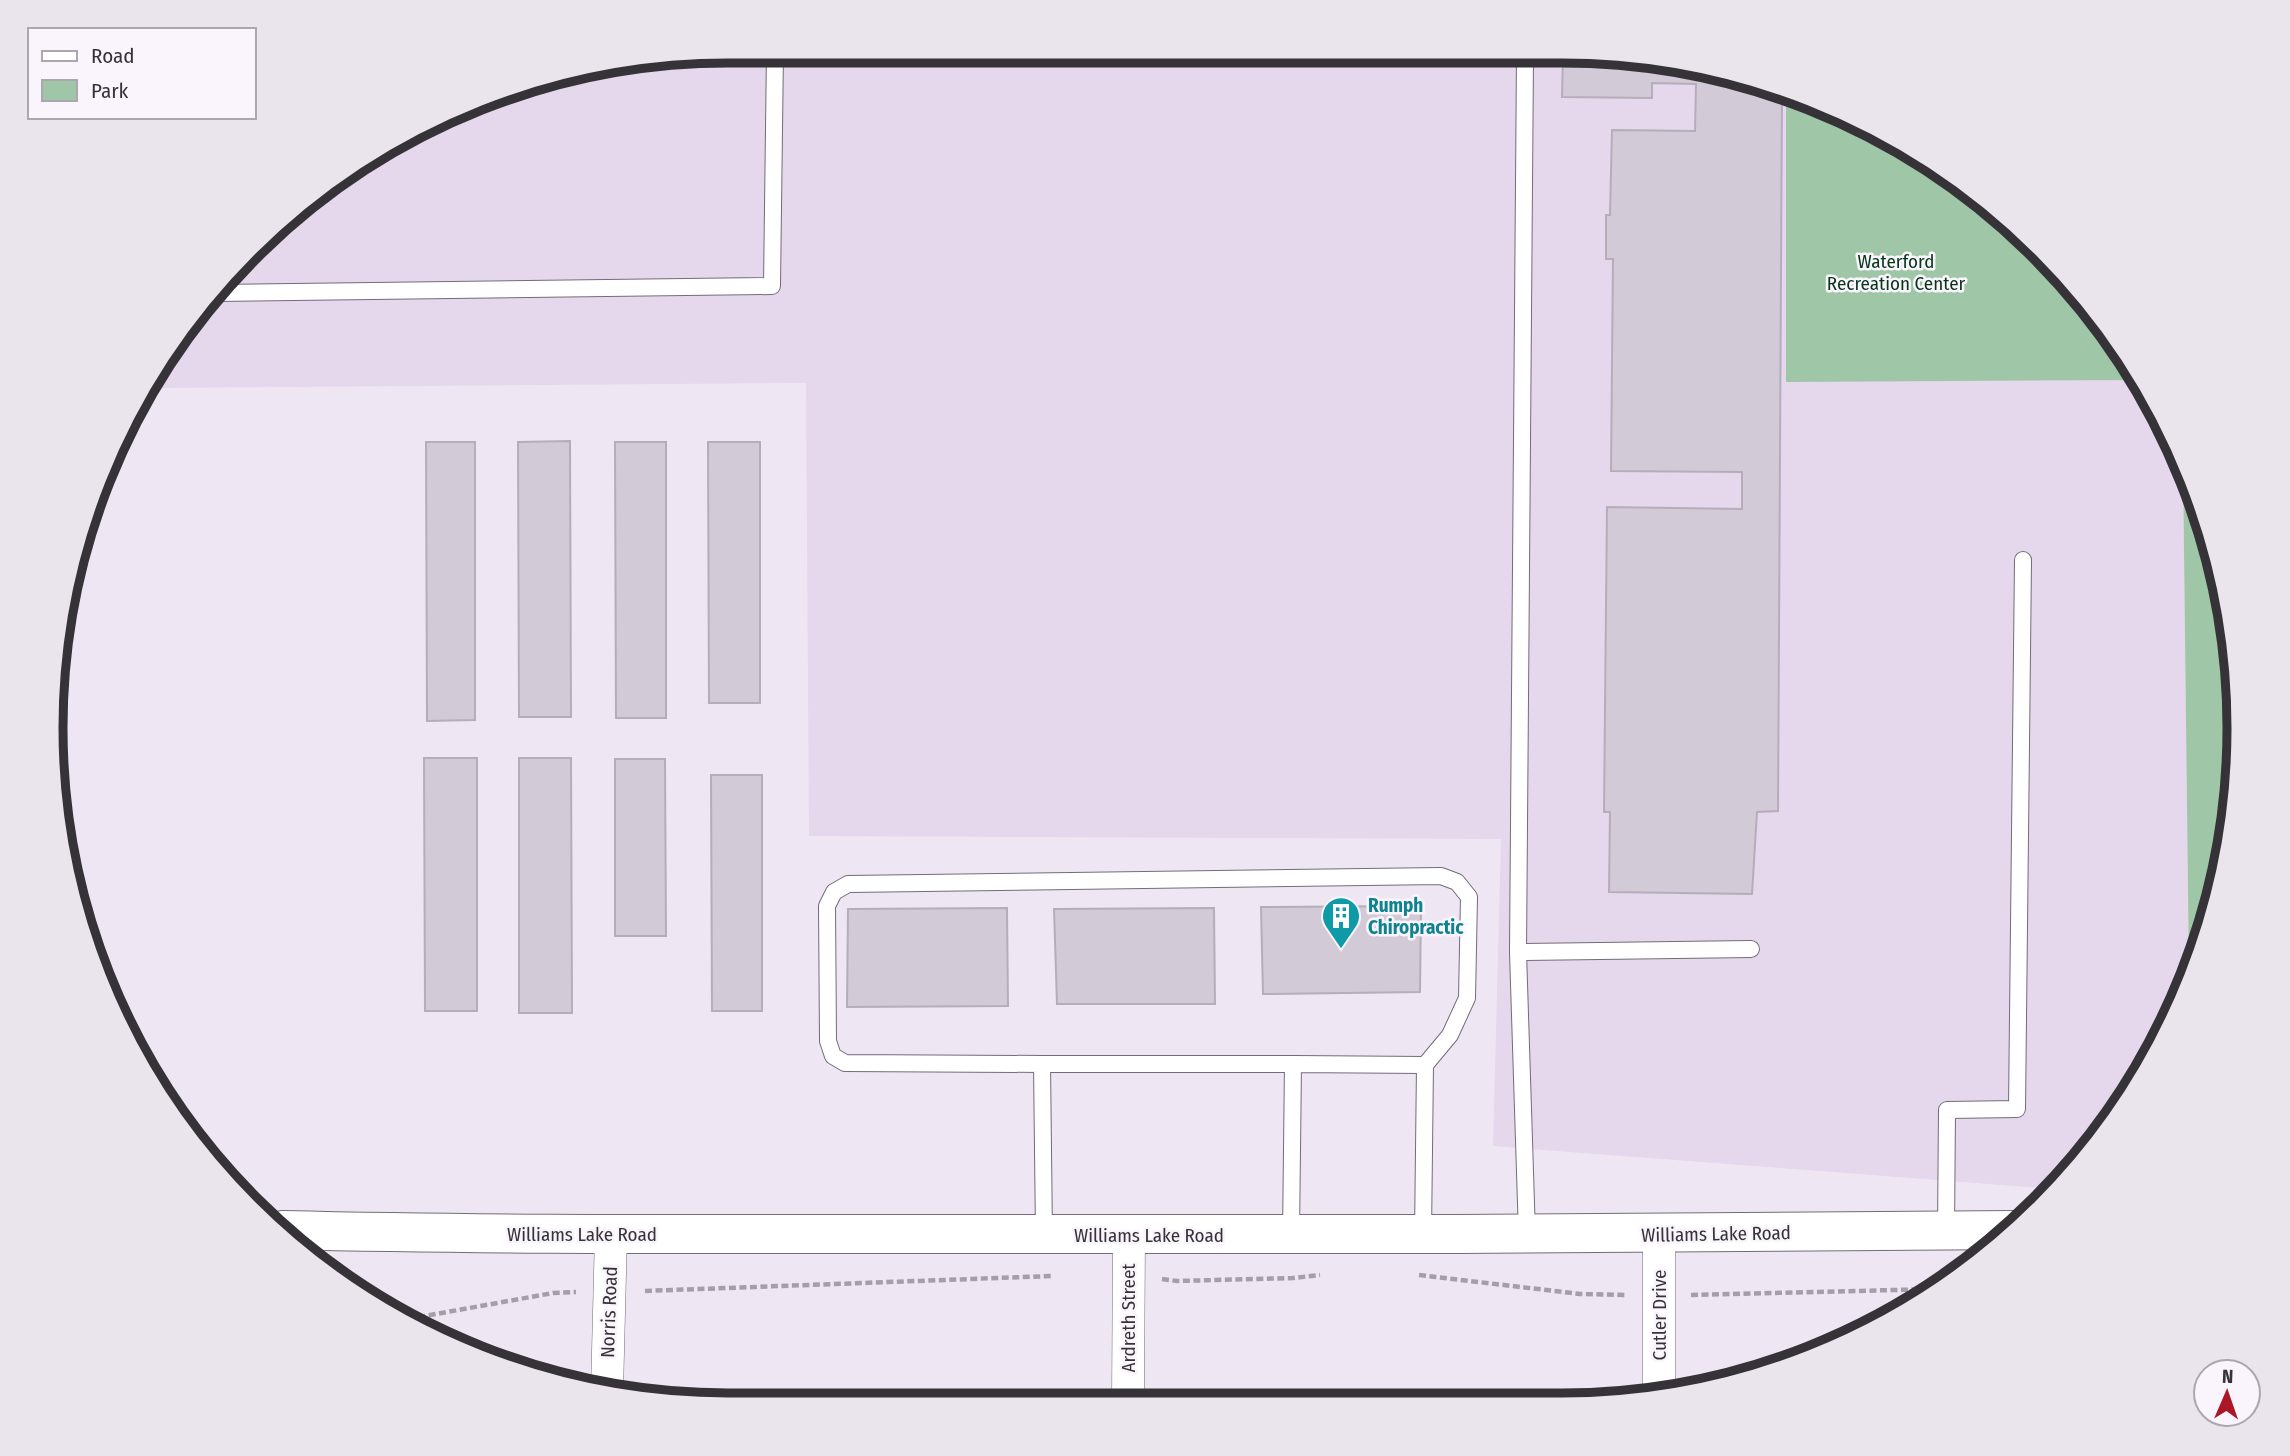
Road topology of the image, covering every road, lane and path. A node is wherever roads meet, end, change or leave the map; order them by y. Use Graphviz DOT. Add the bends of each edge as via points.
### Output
graph roads {
  1 [pos="775,63"];
  2 [pos="1525,63"];
  3 [pos="226,293"];
  4 [pos="2023,560"];
  5 [pos="1751,949"];
  6 [pos="1518,952"];
  7 [pos="1042,1064"];
  8 [pos="1293,1064"];
  9 [pos="1424,1065"];
  10 [pos="293,1230"];
  11 [pos="1997,1230"];
  12 [pos="1946,1231"];
  13 [pos="611,1234"];
  14 [pos="1044,1235"];
  15 [pos="1129,1235"];
  16 [pos="1290,1235"];
  17 [pos="1423,1235"];
  18 [pos="1527,1235"];
  19 [pos="1659,1235"];
  20 [pos="1128,1273"];
  21 [pos="1408,1273"];
  22 [pos="1331,1274"];
  23 [pos="1060,1275"];
  24 [pos="1918,1289"];
  25 [pos="610,1292"];
  26 [pos="1659,1296"];
  27 [pos="420,1317"];
  28 [pos="607,1382"];
  29 [pos="1659,1385"];
  30 [pos="1128,1393"];
  1 -- 3 [label="lane" via="772,286"];
  2 -- 6 [label="lane"];
  4 -- 12 [label="lane" via="2017,1109 1947,1111"];
  5 -- 6 [label="lane"];
  6 -- 18 [label="lane"];
  7 -- 8 [label="lane"];
  7 -- 9 [label="lane" via="845,1063 833,1056 828,1041 827,906 834,892 848,884 1441,876 1457,882 1469,897 1467,998 1450,1035"];
  7 -- 14 [label="lane"];
  8 -- 9 [label="lane"];
  8 -- 16 [label="lane"];
  9 -- 17 [label="lane"];
  10 -- 13 [label="main road, Williams Lake Road"];
  11 -- 12 [label="main road, Williams Lake Road"];
  12 -- 19 [label="main road, Williams Lake Road"];
  13 -- 14 [label="main road, Williams Lake Road"];
  13 -- 25 [label="street, Norris Road"];
  14 -- 15 [label="main road, Williams Lake Road"];
  15 -- 16 [label="main road, Williams Lake Road"];
  15 -- 20 [label="street, Ardreth Street"];
  16 -- 17 [label="main road, Williams Lake Road"];
  17 -- 18 [label="main road, Williams Lake Road"];
  18 -- 19 [label="main road, Williams Lake Road"];
  19 -- 26 [label="street, Cutler Drive"];
  20 -- 22 [label="path" via="1177,1281"];
  20 -- 30 [label="street, Ardreth Street"];
  21 -- 26 [label="path" via="1580,1294"];
  23 -- 25 [label="path"];
  24 -- 26 [label="path"];
  25 -- 27 [label="path" via="553,1293"];
  25 -- 28 [label="street, Norris Road"];
  26 -- 29 [label="street, Cutler Drive"];
}
